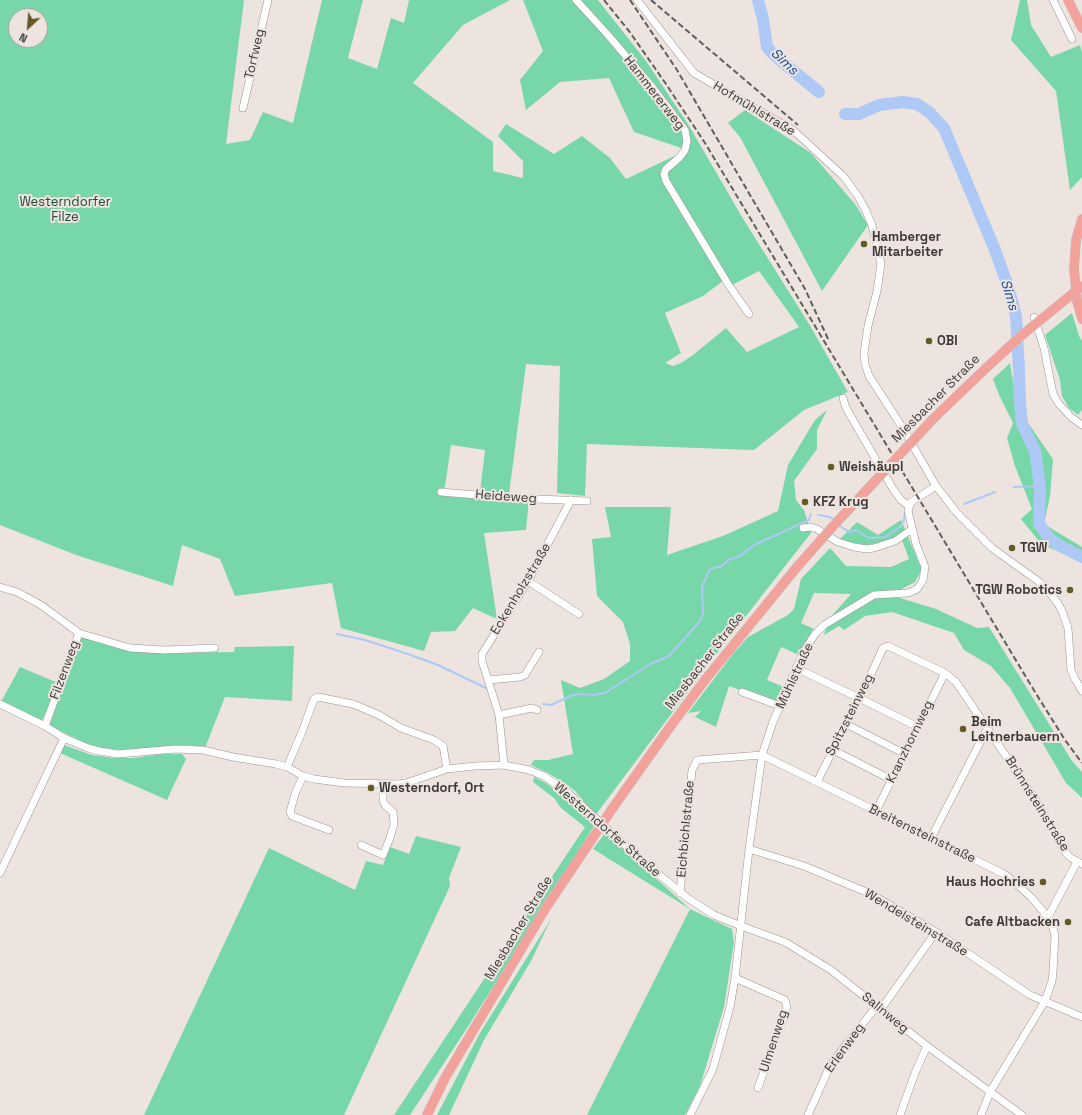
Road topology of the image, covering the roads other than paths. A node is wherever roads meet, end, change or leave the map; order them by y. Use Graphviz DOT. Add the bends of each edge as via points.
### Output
graph roads {
  1 [pos="268,0"];
  2 [pos="576,0"];
  3 [pos="637,0"];
  4 [pos="1053,0"];
  5 [pos="1068,0"];
  6 [pos="1082,28"];
  7 [pos="1072,39"];
  8 [pos="243,108"];
  9 [pos="1082,220"];
  10 [pos="1082,286"];
  11 [pos="749,314"];
  12 [pos="1034,317"];
  13 [pos="1082,319"];
  14 [pos="843,398"];
  15 [pos="1082,425"];
  16 [pos="936,486"];
  17 [pos="441,492"];
  18 [pos="571,500"];
  19 [pos="586,501"];
  20 [pos="909,506"];
  21 [pos="803,528"];
  22 [pos="912,529"];
  23 [pos="528,582"];
  24 [pos="0,587"];
  25 [pos="579,614"];
  26 [pos="79,633"];
  27 [pos="215,648"];
  28 [pos="883,648"];
  29 [pos="539,652"];
  30 [pos="796,668"];
  31 [pos="945,673"];
  32 [pos="488,680"];
  33 [pos="1082,691"];
  34 [pos="742,692"];
  35 [pos="859,698"];
  36 [pos="0,704"];
  37 [pos="780,706"];
  38 [pos="537,710"];
  39 [pos="499,715"];
  40 [pos="846,724"];
  41 [pos="45,726"];
  42 [pos="918,727"];
  43 [pos="988,727"];
  44 [pos="64,738"];
  45 [pos="833,750"];
  46 [pos="905,754"];
  47 [pos="762,755"];
  48 [pos="504,765"];
  49 [pos="286,767"];
  50 [pos="447,769"];
  51 [pos="303,776"];
  52 [pos="892,780"];
  53 [pos="817,782"];
  54 [pos="383,784"];
  55 [pos="876,811"];
  56 [pos="329,830"];
  57 [pos="931,838"];
  58 [pos="361,845"];
  59 [pos="749,849"];
  60 [pos="1080,863"];
  61 [pos="0,873"];
  62 [pos="680,893"];
  63 [pos="1048,917"];
  64 [pos="741,926"];
  65 [pos="936,932"];
  66 [pos="735,978"];
  67 [pos="1044,1001"];
  68 [pos="879,1008"];
  69 [pos="1082,1017"];
  70 [pos="927,1046"];
  71 [pos="445,1078"];
  72 [pos="758,1088"];
  73 [pos="990,1092"];
  74 [pos="420,1115"];
  75 [pos="427,1115"];
  76 [pos="690,1115"];
  77 [pos="808,1115"];
  78 [pos="900,1115"];
  79 [pos="980,1115"];
  80 [pos="1022,1115"];
  1 -- 8 [label="street, Torfweg"];
  2 -- 11 [label="street, Hammererweg" via="653,88 685,130 685,150 666,169 666,181"];
  3 -- 16 [label="street, Hofmühlstraße" via="694,73 792,130 844,177 863,204 872,225 881,264 868,326 865,364 869,376"];
  4 -- 7 [label="street"];
  5 -- 6 [label="main road"];
  9 -- 13 [label="main road" via="1074,253 1077,301"];
  10 -- 71 [label="main road, Miesbacher Straße, bridge" via="1022,335 933,419 835,524 742,634 683,709 545,909"];
  12 -- 15 [label="street" via="1044,348 1053,394 1071,417"];
  14 -- 20 [label="street" via="846,408 893,489"];
  16 -- 20 [label="street" via="915,499"];
  16 -- 33 [label="street, Hofmühlstraße" via="963,520 992,548 1038,581 1057,602 1068,628 1074,679"];
  17 -- 18 [label="street, Heideweg"];
  18 -- 19 [label="street, Heideweg"];
  18 -- 23 [label="street, Eckenholzstraße"];
  20 -- 22 [label="street, Mühlstraße"];
  21 -- 22 [label="street" via="811,527 838,542 867,549 895,542"];
  22 -- 30 [label="street, Mühlstraße" via="925,567 923,580 917,589 908,593 874,596 824,625 815,634"];
  23 -- 25 [label="street"];
  23 -- 32 [label="street, Eckenholzstraße" via="482,654"];
  24 -- 26 [label="street, Filzenweg" via="41,605"];
  26 -- 27 [label="street" via="130,648"];
  26 -- 41 [label="street, Filzenweg"];
  28 -- 31 [label="street, Brünnsteinstraße" via="888,646"];
  28 -- 35 [label="street, Spitzsteinweg"];
  29 -- 32 [label="street" via="525,675 520,678"];
  30 -- 35 [label="street"];
  30 -- 37 [label="street, Mühlstraße"];
  31 -- 42 [label="street, Kranzhornweg"];
  31 -- 43 [label="street, Brünnsteinstraße" via="956,682"];
  32 -- 39 [label="street, Eckenholzstraße"];
  34 -- 37 [label="street"];
  35 -- 40 [label="street, Spitzsteinweg"];
  35 -- 42 [label="street"];
  36 -- 41 [label="street, Westerndorfer Straße"];
  37 -- 47 [label="street, Mühlstraße"];
  38 -- 39 [label="street" via="532,708"];
  39 -- 48 [label="street, Eckenholzstraße"];
  40 -- 45 [label="street, Spitzsteinweg"];
  40 -- 46 [label="street"];
  41 -- 44 [label="street, Westerndorfer Straße"];
  42 -- 46 [label="street, Kranzhornweg"];
  43 -- 57 [label="street"];
  43 -- 60 [label="street, Brünnsteinstraße" via="1039,805 1066,853"];
  44 -- 49 [label="street, Westerndorfer Straße" via="108,753 197,749"];
  44 -- 61 [label="street"];
  45 -- 52 [label="street"];
  45 -- 53 [label="street, Spitzsteinweg"];
  46 -- 52 [label="street, Kranzhornweg"];
  47 -- 53 [label="street, Breitensteinstraße"];
  47 -- 59 [label="street, Mühlstraße"];
  47 -- 62 [label="street, Eichbichlstraße" via="697,760 692,770"];
  48 -- 50 [label="street, Westerndorfer Straße"];
  48 -- 62 [label="street, Westerndorfer Straße" via="544,776 566,791"];
  49 -- 50 [label="street" via="314,698 318,697 353,704 401,728 434,740 443,746"];
  49 -- 51 [label="street, Westerndorfer Straße"];
  50 -- 54 [label="street, Westerndorfer Straße" via="406,783"];
  51 -- 54 [label="street, Westerndorfer Straße" via="344,783"];
  51 -- 56 [label="street" via="290,812 292,816"];
  52 -- 55 [label="street, Kranzhornweg"];
  53 -- 55 [label="street, Breitensteinstraße"];
  54 -- 58 [label="street" via="383,801 393,812 394,824 390,838 383,855"];
  55 -- 57 [label="street, Breitensteinstraße"];
  57 -- 63 [label="street, Breitensteinstraße" via="1004,874 1031,897"];
  59 -- 64 [label="street, Mühlstraße"];
  59 -- 65 [label="street, Wendelsteinstraße" via="804,866 871,894"];
  60 -- 63 [label="street, Brünnsteinstraße"];
  62 -- 64 [label="street, Westerndorfer Straße" via="714,915"];
  63 -- 67 [label="street, Breitensteinstraße" via="1055,935 1055,958 1052,981"];
  64 -- 66 [label="street, Mühlstraße"];
  64 -- 68 [label="street, Salinweg" via="790,945 831,970"];
  65 -- 67 [label="street, Wendelsteinstraße" via="1030,995"];
  65 -- 68 [label="street, Erlenweg"];
  66 -- 72 [label="street, Ulmenweg" via="785,1000 787,1007"];
  66 -- 76 [label="street, Mühlstraße" via="713,1069"];
  67 -- 69 [label="street, Wendelsteinstraße"];
  67 -- 73 [label="street, Breitensteinstraße"];
  68 -- 70 [label="street, Salinweg"];
  68 -- 77 [label="street, Erlenweg" via="830,1066"];
  70 -- 73 [label="street, Salinweg"];
  70 -- 78 [label="street"];
  71 -- 74 [label="main road"];
  71 -- 75 [label="main road, Miesbacher Straße"];
  73 -- 79 [label="street, Breitensteinstraße"];
  73 -- 80 [label="street, Salinweg"];
}
